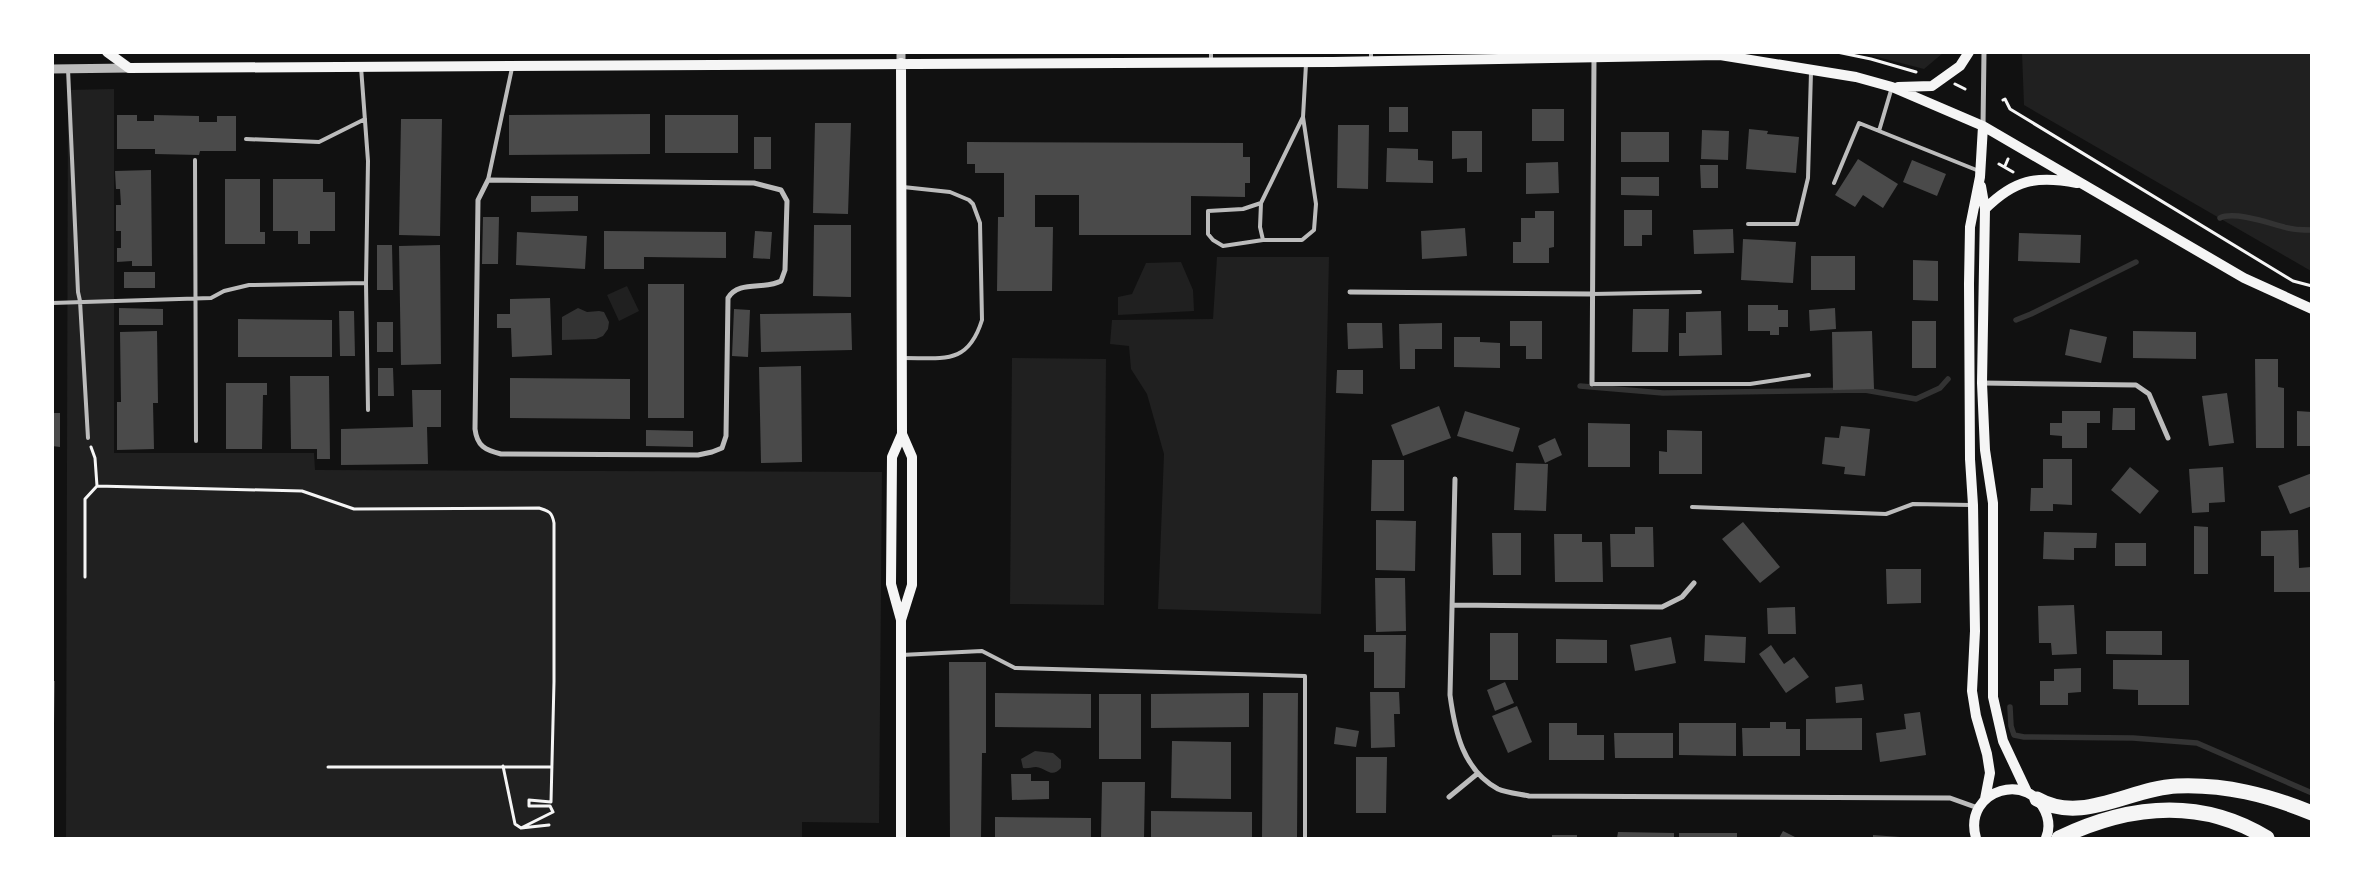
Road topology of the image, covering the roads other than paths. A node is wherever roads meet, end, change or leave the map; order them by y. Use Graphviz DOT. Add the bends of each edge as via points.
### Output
graph roads {
  1 [pos="107,52"];
  2 [pos="1969,52"];
  3 [pos="1984,52"];
  4 [pos="1431,56"];
  5 [pos="1481,56"];
  6 [pos="1211,57"];
  7 [pos="1267,57"];
  8 [pos="1331,57"];
  9 [pos="1371,57"];
  10 [pos="901,58"];
  11 [pos="1594,58"];
  12 [pos="1306,62"];
  13 [pos="512,65"];
  14 [pos="361,67"];
  15 [pos="128,68"];
  16 [pos="52,69"];
  17 [pos="68,69"];
  18 [pos="1812,70"];
  19 [pos="1892,87"];
  20 [pos="1303,117"];
  21 [pos="365,119"];
  22 [pos="1983,126"];
  23 [pos="1879,131"];
  24 [pos="246,139"];
  25 [pos="195,160"];
  26 [pos="1981,174"];
  27 [pos="488,180"];
  28 [pos="1834,183"];
  29 [pos="2085,185"];
  30 [pos="901,186"];
  31 [pos="1261,203"];
  32 [pos="1984,209"];
  33 [pos="1748,224"];
  34 [pos="1263,240"];
  35 [pos="366,283"];
  36 [pos="1350,292"];
  37 [pos="1700,292"];
  38 [pos="1592,294"];
  39 [pos="196,298"];
  40 [pos="80,301"];
  41 [pos="52,303"];
  42 [pos="2312,309"];
  43 [pos="901,358"];
  44 [pos="1809,375"];
  45 [pos="1982,383"];
  46 [pos="1592,384"];
  47 [pos="368,410"];
  48 [pos="902,434"];
  49 [pos="88,438"];
  50 [pos="2168,438"];
  51 [pos="196,441"];
  52 [pos="1455,479"];
  53 [pos="1974,505"];
  54 [pos="1692,507"];
  55 [pos="1694,583"];
  56 [pos="1452,605"];
  57 [pos="901,620"];
  58 [pos="901,655"];
  59 [pos="1476,774"];
  60 [pos="2032,795"];
  61 [pos="1449,797"];
  62 [pos="1985,799"];
  63 [pos="1978,808"];
  64 [pos="2312,812"];
  65 [pos="901,838"];
  66 [pos="1305,838"];
  67 [pos="1976,838"];
  68 [pos="2046,838"];
  69 [pos="2059,838"];
  70 [pos="2267,838"];
  1 -- 15 [label="main road"];
  2 -- 19 [label="main road" via="1960,66 1932,86"];
  3 -- 22 [label="street"];
  4 -- 5 [label="main road"];
  4 -- 9 [label="main road"];
  5 -- 11 [label="main road"];
  6 -- 7 [label="main road"];
  6 -- 10 [label="main road"];
  7 -- 12 [label="main road"];
  8 -- 9 [label="main road"];
  8 -- 12 [label="main road"];
  10 -- 13 [label="main road"];
  10 -- 30 [label="main road"];
  11 -- 18 [label="main road" via="1720,55"];
  11 -- 38 [label="street"];
  12 -- 20 [label="lane"];
  13 -- 14 [label="main road"];
  13 -- 27 [label="lane"];
  14 -- 15 [label="main road"];
  14 -- 21 [label="lane"];
  15 -- 17 [label="street"];
  16 -- 17 [label="street"];
  17 -- 40 [label="lane"];
  18 -- 19 [label="main road"];
  18 -- 33 [label="lane" via="1808,178 1797,224"];
  19 -- 22 [label="main road"];
  19 -- 23 [label="lane"];
  20 -- 31 [label="lane"];
  20 -- 34 [label="lane" via="1316,204 1314,230 1302,240"];
  21 -- 24 [label="lane" via="320,142"];
  21 -- 35 [label="lane" via="368,161"];
  22 -- 26 [label="main road"];
  22 -- 29 [label="main road"];
  23 -- 26 [label="lane"];
  23 -- 28 [label="lane" via="1859,123"];
  25 -- 39 [label="lane"];
  26 -- 32 [label="main road"];
  26 -- 53 [label="main road" via="1970,227 1970,459"];
  27 -- 27 [label="street" via="478,200 477,441 485,450 501,454 698,455 722,448 726,436 728,298 739,288 773,286 781,281 785,270 788,201 782,190 754,183"];
  29 -- 32 [label="main road" via="2061,180 2023,182 2005,191"];
  29 -- 42 [label="main road" via="2244,278"];
  30 -- 43 [label="main road"];
  30 -- 43 [label="lane" via="950,192 973,204 980,223 982,320 970,346 960,354 950,358"];
  31 -- 34 [label="lane"];
  31 -- 34 [label="lane" via="1243,209 1208,212 1208,234 1223,246"];
  32 -- 45 [label="main road"];
  35 -- 39 [label="lane" via="249,285 211,298"];
  35 -- 47 [label="lane"];
  36 -- 38 [label="street"];
  37 -- 38 [label="lane"];
  38 -- 46 [label="street"];
  39 -- 40 [label="lane"];
  39 -- 51 [label="lane"];
  40 -- 41 [label="lane"];
  40 -- 49 [label="lane"];
  43 -- 48 [label="main road"];
  44 -- 46 [label="lane" via="1750,384"];
  45 -- 50 [label="street" via="2136,385 2149,394"];
  45 -- 60 [label="main road" via="1984,450 1993,503 1993,697 2003,741"];
  48 -- 57 [label="main road" via="892,457 891,584"];
  48 -- 57 [label="main road" via="912,457 912,585"];
  52 -- 56 [label="street"];
  53 -- 54 [label="lane" via="1913,504 1886,514"];
  53 -- 62 [label="main road" via="1972,691 1990,773"];
  55 -- 56 [label="street" via="1682,597 1662,607"];
  56 -- 59 [label="street" via="1450,695 1454,726"];
  57 -- 58 [label="main road"];
  58 -- 65 [label="main road"];
  58 -- 66 [label="lane" via="982,651 1015,668 1305,676"];
  59 -- 61 [label="street"];
  59 -- 63 [label="street" via="1500,790 1529,796 1950,798"];
  60 -- 62 [label="main road" via="2005,789"];
  60 -- 64 [label="highway" via="2048,806 2073,809 2157,789 2214,787 2253,792"];
  60 -- 68 [label="main road" via="2045,809 2048,822"];
  62 -- 63 [label="main road"];
  63 -- 67 [label="main road" via="1974,819"];
  69 -- 70 [label="highway" via="2114,818 2160,810 2205,812"];
}
